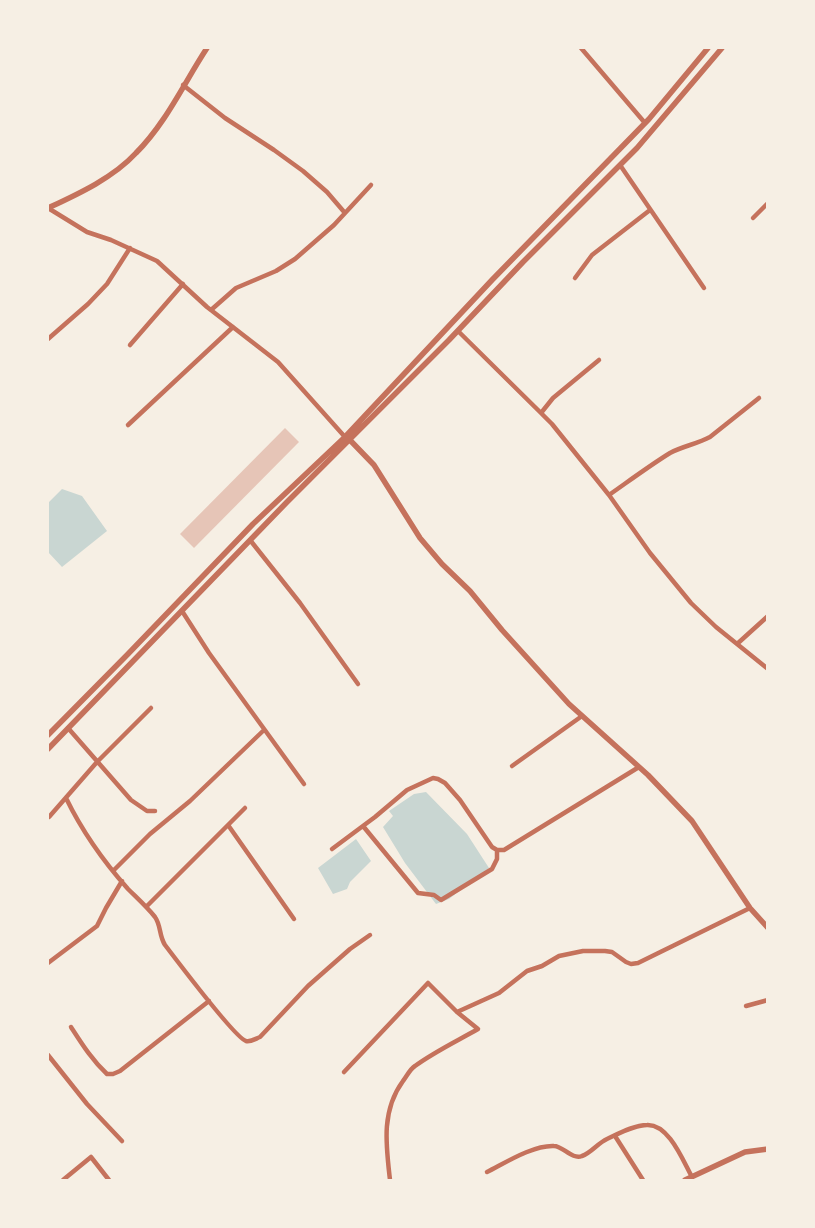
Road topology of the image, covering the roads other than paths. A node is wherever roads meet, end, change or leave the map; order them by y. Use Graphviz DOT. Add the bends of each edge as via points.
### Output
graph roads {
  1 [pos="207,48"];
  2 [pos="581,48"];
  3 [pos="708,48"];
  4 [pos="722,48"];
  5 [pos="183,85"];
  6 [pos="645,123"];
  7 [pos="620,165"];
  8 [pos="371,185"];
  9 [pos="768,203"];
  10 [pos="48,208"];
  11 [pos="650,210"];
  12 [pos="345,214"];
  13 [pos="753,218"];
  14 [pos="130,248"];
  15 [pos="575,278"];
  16 [pos="183,284"];
  17 [pos="704,288"];
  18 [pos="211,310"];
  19 [pos="233,327"];
  20 [pos="458,331"];
  21 [pos="48,339"];
  22 [pos="130,344"];
  23 [pos="599,360"];
  24 [pos="759,398"];
  25 [pos="541,414"];
  26 [pos="128,426"];
  27 [pos="347,437"];
  28 [pos="609,495"];
  29 [pos="250,540"];
  30 [pos="182,612"];
  31 [pos="768,616"];
  32 [pos="737,644"];
  33 [pos="768,670"];
  34 [pos="358,684"];
  35 [pos="150,708"];
  36 [pos="582,716"];
  37 [pos="68,728"];
  38 [pos="264,730"];
  39 [pos="48,735"];
  40 [pos="48,749"];
  41 [pos="97,762"];
  42 [pos="512,766"];
  43 [pos="639,767"];
  44 [pos="304,784"];
  45 [pos="66,798"];
  46 [pos="245,808"];
  47 [pos="155,811"];
  48 [pos="48,816"];
  49 [pos="228,825"];
  50 [pos="363,826"];
  51 [pos="332,849"];
  52 [pos="497,850"];
  53 [pos="114,870"];
  54 [pos="122,881"];
  55 [pos="146,907"];
  56 [pos="750,908"];
  57 [pos="294,919"];
  58 [pos="768,928"];
  59 [pos="370,936"];
  60 [pos="48,963"];
  61 [pos="768,1000"];
  62 [pos="209,1002"];
  63 [pos="746,1006"];
  64 [pos="457,1012"];
  65 [pos="71,1027"];
  66 [pos="48,1054"];
  67 [pos="344,1072"];
  68 [pos="615,1136"];
  69 [pos="122,1141"];
  70 [pos="768,1149"];
  71 [pos="486,1172"];
  72 [pos="692,1177"];
  73 [pos="63,1180"];
  74 [pos="108,1180"];
  75 [pos="390,1180"];
  76 [pos="643,1180"];
  77 [pos="685,1180"];
  1 -- 5 [label="street"];
  2 -- 6 [label="street"];
  3 -- 6 [label="street"];
  4 -- 7 [label="street"];
  5 -- 10 [label="street" via="160,124 136,154 115,171"];
  5 -- 12 [label="street" via="302,171 327,192"];
  6 -- 27 [label="street" via="492,280"];
  7 -- 11 [label="street"];
  7 -- 20 [label="street"];
  8 -- 12 [label="street"];
  9 -- 13 [label="street"];
  10 -- 14 [label="street" via="87,232"];
  11 -- 15 [label="street" via="592,255"];
  11 -- 17 [label="street"];
  12 -- 18 [label="street" via="288,264 236,288"];
  14 -- 16 [label="street" via="157,261"];
  14 -- 21 [label="street" via="108,284"];
  16 -- 18 [label="street"];
  16 -- 22 [label="street"];
  18 -- 19 [label="street"];
  19 -- 26 [label="street"];
  19 -- 27 [label="street" via="278,362"];
  20 -- 25 [label="street"];
  20 -- 27 [label="street"];
  23 -- 25 [label="street" via="553,398"];
  24 -- 28 [label="street" via="710,437 671,453"];
  25 -- 28 [label="street"];
  27 -- 29 [label="street"];
  27 -- 36 [label="street" via="374,465 420,538"];
  27 -- 39 [label="street" via="253,524"];
  28 -- 32 [label="street" via="691,603"];
  29 -- 30 [label="street"];
  29 -- 34 [label="street"];
  30 -- 37 [label="street"];
  30 -- 38 [label="street"];
  31 -- 32 [label="street"];
  32 -- 33 [label="street"];
  35 -- 41 [label="street"];
  36 -- 42 [label="street"];
  36 -- 43 [label="street"];
  37 -- 40 [label="street"];
  37 -- 41 [label="street"];
  38 -- 44 [label="street"];
  38 -- 53 [label="street"];
  41 -- 45 [label="street"];
  41 -- 47 [label="street" via="131,800 147,811"];
  43 -- 52 [label="street" via="510,847"];
  43 -- 56 [label="street" via="692,821"];
  45 -- 48 [label="street"];
  45 -- 53 [label="street" via="80,825"];
  46 -- 49 [label="street"];
  49 -- 55 [label="street"];
  49 -- 57 [label="street"];
  50 -- 51 [label="street"];
  50 -- 52 [label="street" via="406,790 433,778 445,783 485,839"];
  50 -- 52 [label="street" via="418,893 434,895 442,900 492,869"];
  53 -- 54 [label="street"];
  54 -- 55 [label="street"];
  54 -- 60 [label="street" via="97,926"];
  55 -- 62 [label="street" via="159,925 165,944"];
  56 -- 58 [label="street"];
  56 -- 64 [label="street" via="638,963 626,962 605,951 560,956 527,971 499,993"];
  59 -- 62 [label="street" via="308,986 252,1041 238,1035"];
  61 -- 63 [label="street"];
  62 -- 65 [label="street" via="113,1074 103,1070"];
  64 -- 67 [label="street" via="428,983"];
  64 -- 75 [label="street" via="478,1029 414,1067 392,1098 387,1115 386,1145"];
  66 -- 69 [label="street" via="87,1104"];
  68 -- 71 [label="street" via="582,1156 550,1146 522,1154"];
  68 -- 72 [label="street" via="647,1124 663,1130"];
  68 -- 76 [label="street"];
  70 -- 72 [label="street" via="745,1152"];
  72 -- 77 [label="street"];
  73 -- 74 [label="street" via="91,1157"];
}
